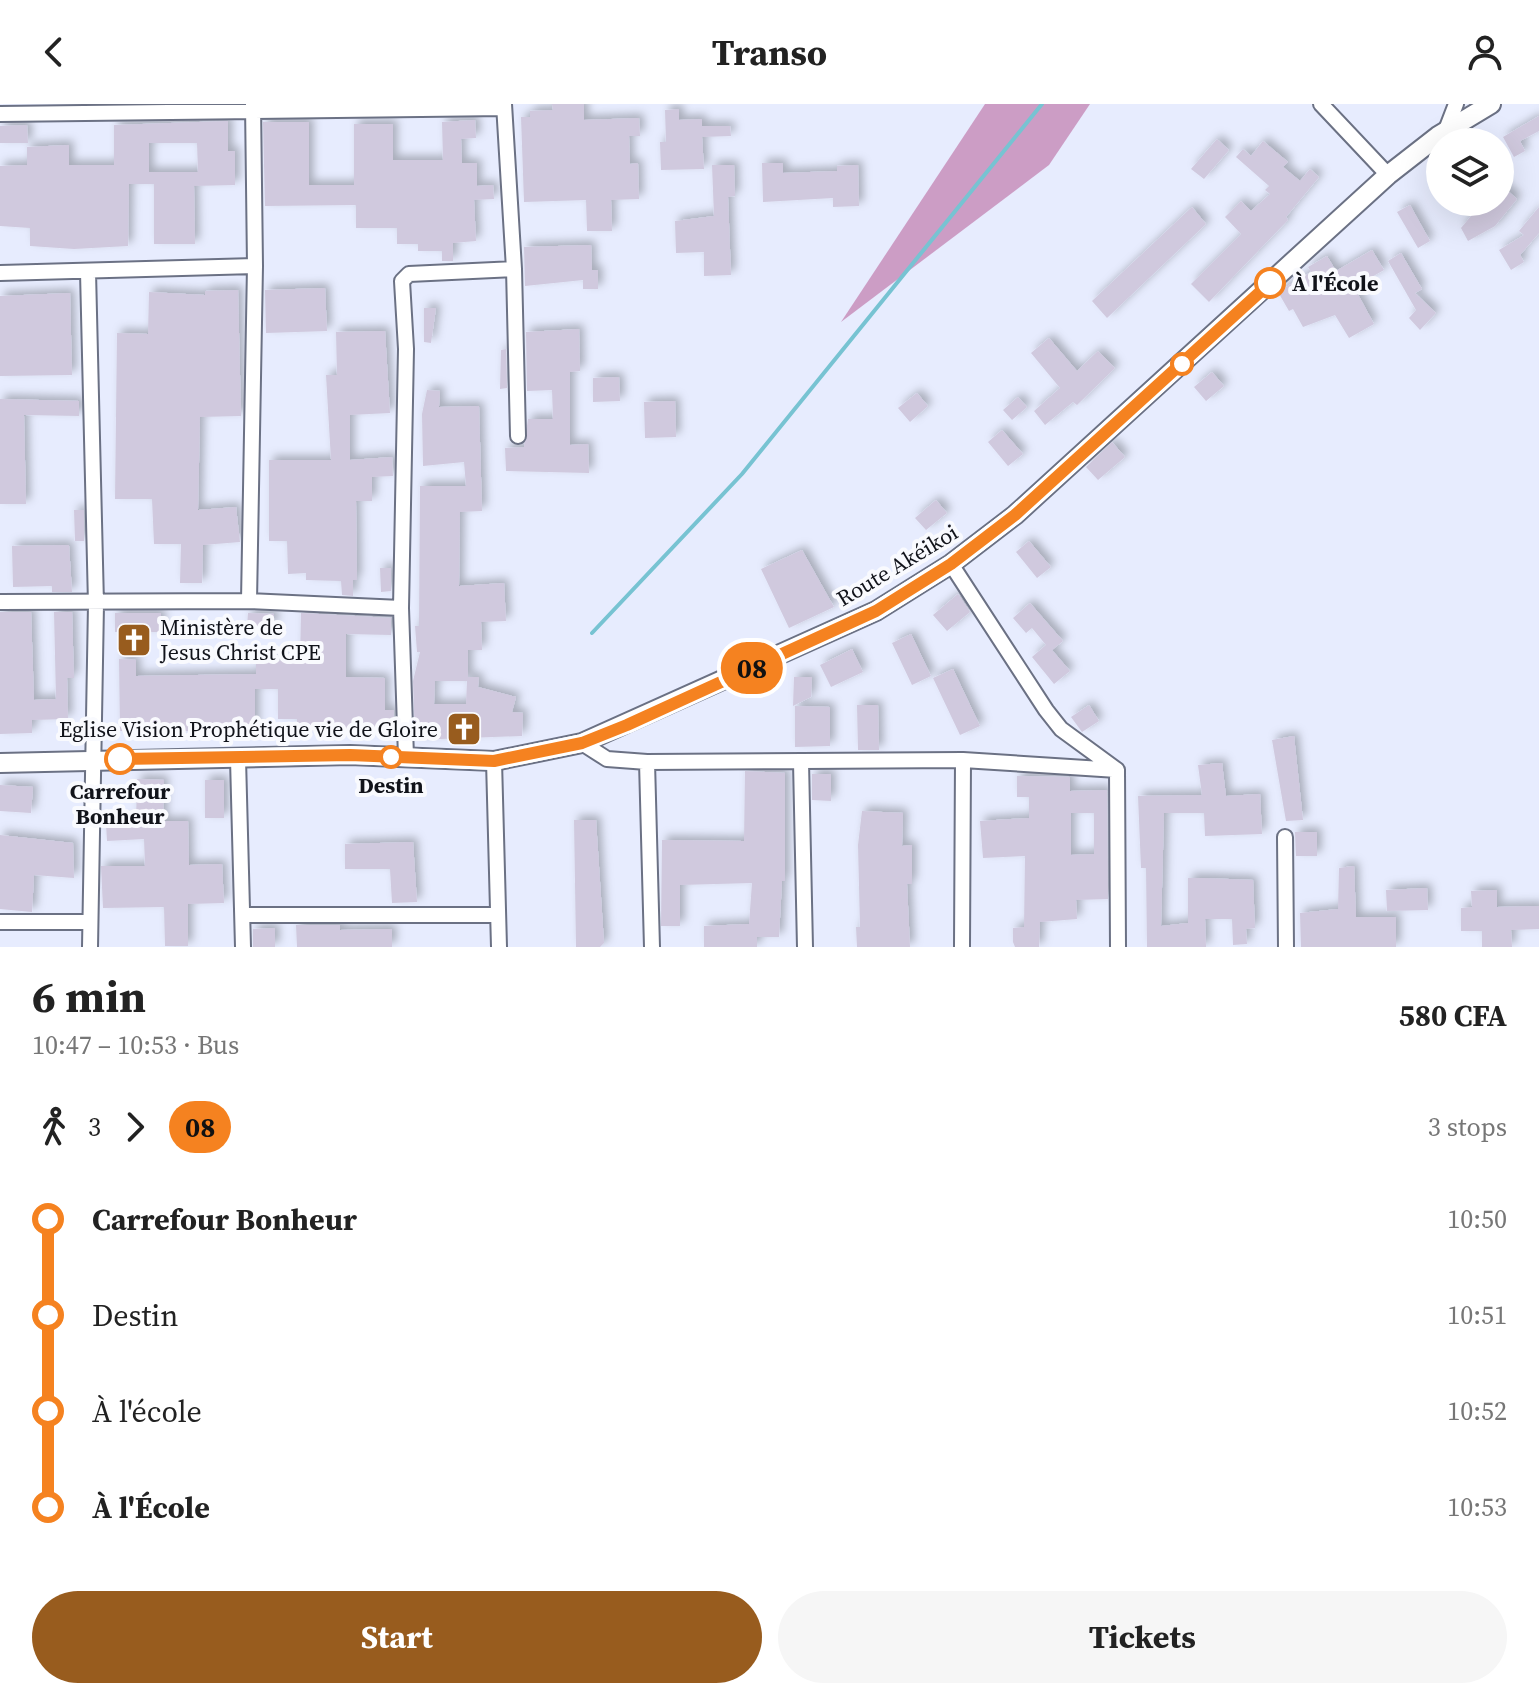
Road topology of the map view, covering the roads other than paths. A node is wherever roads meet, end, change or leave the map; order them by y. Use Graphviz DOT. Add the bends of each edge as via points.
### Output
graph roads {
  1 [pos="1321,104"];
  2 [pos="1456,104"];
  3 [pos="1491,104"];
  4 [pos="504,106"];
  5 [pos="253,108"];
  6 [pos="0,114"];
  7 [pos="1447,128"];
  8 [pos="1449,128"];
  9 [pos="1426,146"];
  10 [pos="1388,175"];
  11 [pos="255,266"];
  12 [pos="514,269"];
  13 [pos="88,272"];
  14 [pos="0,273"];
  15 [pos="518,436"];
  16 [pos="951,564"];
  17 [pos="249,601"];
  18 [pos="0,602"];
  19 [pos="96,604"];
  20 [pos="401,608"];
  21 [pos="582,743"];
  22 [pos="406,757"];
  23 [pos="91,759"];
  24 [pos="238,759"];
  25 [pos="963,760"];
  26 [pos="494,761"];
  27 [pos="647,762"];
  28 [pos="801,762"];
  29 [pos="0,763"];
  30 [pos="1117,770"];
  31 [pos="1285,837"];
  32 [pos="243,915"];
  33 [pos="498,915"];
  34 [pos="0,922"];
  35 [pos="90,922"];
  36 [pos="90,947"];
  37 [pos="243,947"];
  38 [pos="499,947"];
  39 [pos="652,947"];
  40 [pos="805,947"];
  41 [pos="962,947"];
  42 [pos="1118,947"];
  43 [pos="1286,947"];
  1 -- 10 [label="street"];
  2 -- 7 [label="street"];
  3 -- 8 [label="street, Route Akéikoi"];
  4 -- 5 [label="street"];
  4 -- 12 [label="street"];
  5 -- 6 [label="street"];
  5 -- 11 [label="street"];
  9 -- 10 [label="street, Route Akéikoi"];
  10 -- 16 [label="street, Route Akéikoi" via="1015,515"];
  11 -- 13 [label="street"];
  11 -- 17 [label="street"];
  12 -- 15 [label="street"];
  12 -- 20 [label="street" via="409,274 402,281 406,349"];
  13 -- 14 [label="street"];
  13 -- 19 [label="street"];
  16 -- 21 [label="street, Route Akéikoi" via="876,611"];
  16 -- 30 [label="street" via="1061,729"];
  17 -- 19 [label="street"];
  17 -- 20 [label="street"];
  18 -- 19 [label="street"];
  19 -- 23 [label="street"];
  20 -- 22 [label="street"];
  21 -- 26 [label="street, Route Akéikoi"];
  21 -- 27 [label="street" via="607,759"];
  22 -- 24 [label="street, Route Akéikoi"];
  22 -- 26 [label="street, Route Akéikoi"];
  23 -- 24 [label="street, Route Akéikoi"];
  23 -- 29 [label="street, Route Akéikoi"];
  23 -- 35 [label="street"];
  24 -- 32 [label="street"];
  25 -- 28 [label="street"];
  25 -- 30 [label="street"];
  25 -- 41 [label="street"];
  26 -- 33 [label="street"];
  27 -- 28 [label="street"];
  27 -- 39 [label="street"];
  28 -- 40 [label="street"];
  30 -- 42 [label="street"];
  31 -- 43 [label="street"];
  32 -- 33 [label="street"];
  32 -- 37 [label="street"];
  33 -- 38 [label="street"];
  34 -- 35 [label="street"];
  35 -- 36 [label="street"];
}
